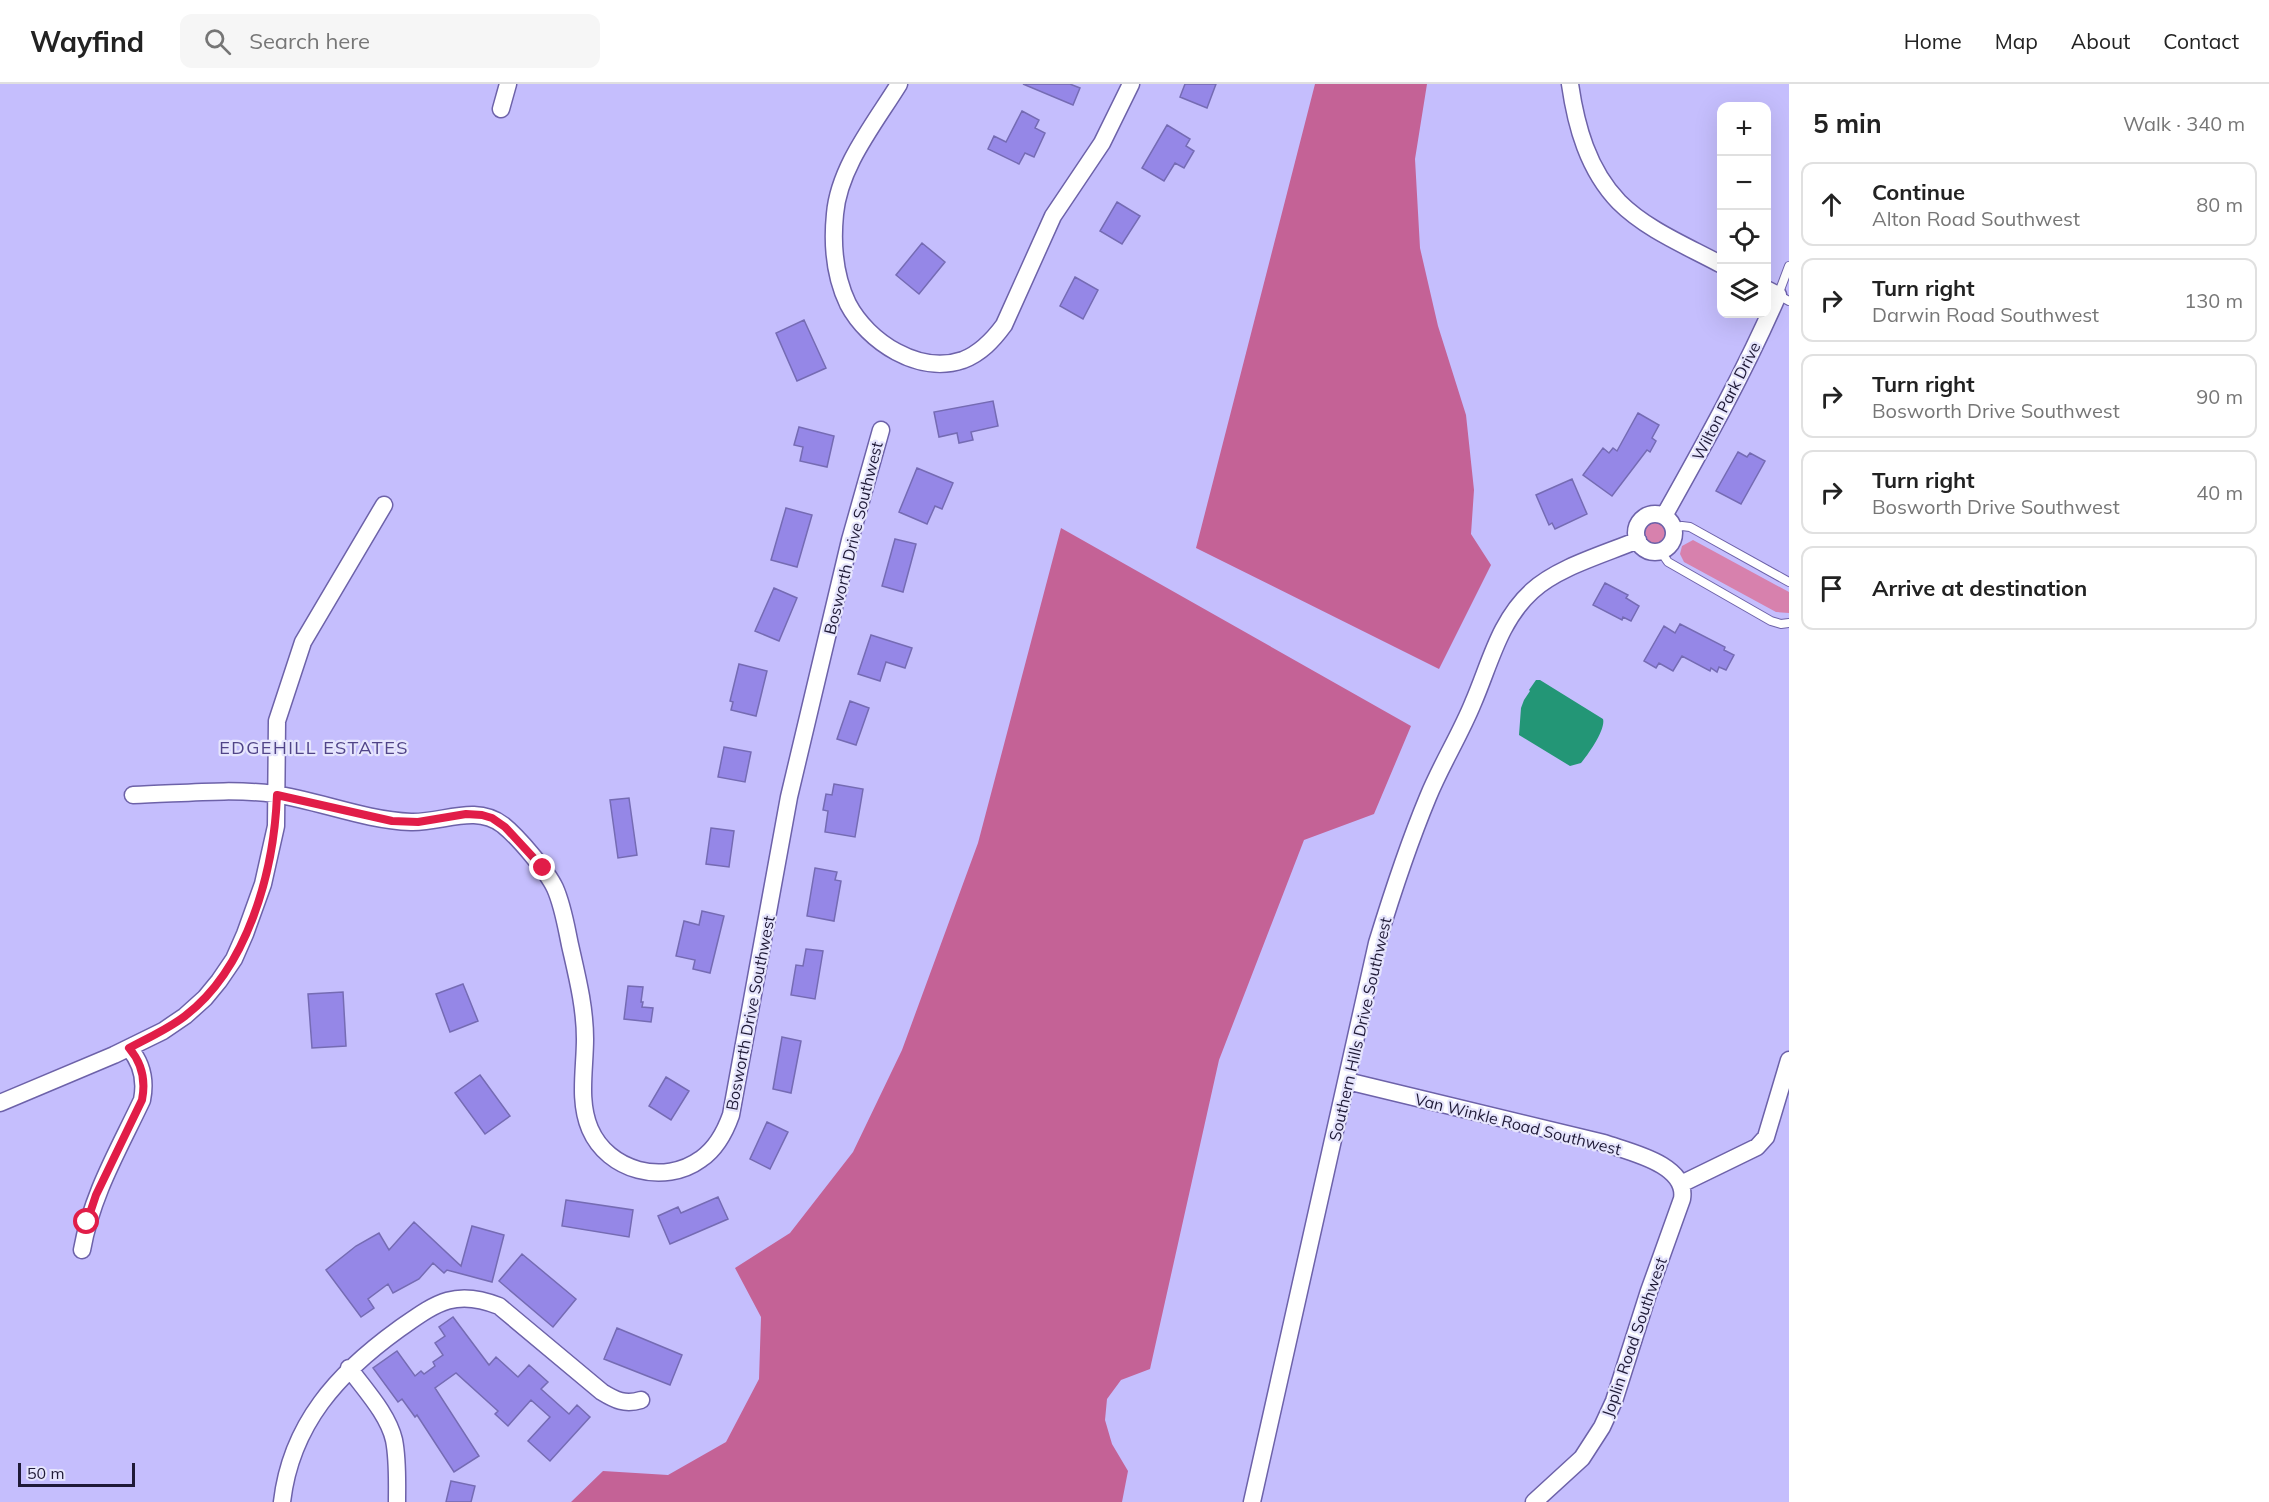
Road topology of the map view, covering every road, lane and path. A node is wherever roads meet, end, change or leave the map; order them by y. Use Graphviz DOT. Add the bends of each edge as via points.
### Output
graph roads {
  1 [pos="508,84"];
  2 [pos="899,84"];
  3 [pos="1131,84"];
  4 [pos="1570,84"];
  5 [pos="501,109"];
  6 [pos="1720,264"];
  7 [pos="1789,266"];
  8 [pos="1778,295"];
  9 [pos="880,430"];
  10 [pos="384,506"];
  11 [pos="1669,522"];
  12 [pos="1638,540"];
  13 [pos="1661,552"];
  14 [pos="1789,582"];
  15 [pos="1789,623"];
  16 [pos="133,795"];
  17 [pos="277,795"];
  18 [pos="129,1048"];
  19 [pos="1789,1060"];
  20 [pos="1347,1081"];
  21 [pos="0,1103"];
  22 [pos="1682,1184"];
  23 [pos="82,1250"];
  24 [pos="349,1368"];
  25 [pos="641,1400"];
  26 [pos="282,1502"];
  27 [pos="396,1502"];
  28 [pos="1252,1502"];
  29 [pos="1534,1502"];
  1 -- 5 [label="street"];
  2 -- 3 [label="street" via="860,147 838,194 834,238 837,267 849,305 874,337 897,352 933,363 952,363 982,350 1004,325 1053,216 1102,143"];
  4 -- 6 [label="street" via="1583,143 1619,202 1654,228"];
  7 -- 8 [label="lane"];
  8 -- 11 [label="street, Wilton Park Drive"];
  9 -- 17 [label="street, Bosworth Drive Southwest" via="789,797 731,1115 715,1147 701,1160 667,1172 638,1170 614,1159 591,1132 583,1104 583,1002 562,905 543,868 505,827 492,818 466,814 418,822 392,821"];
  10 -- 17 [label="street" via="303,642 277,721"];
  11 -- 12 [label="street" via="1655,514 1644,518 1637,528"];
  11 -- 13 [label="street" via="1673,541"];
  11 -- 14 [label="lane" via="1690,527"];
  12 -- 13 [label="street" via="1645,549"];
  12 -- 20 [label="street, Southern Hills Drive Southwest" via="1549,578 1520,602 1509,618 1402,862 1377,943"];
  13 -- 15 [label="lane" via="1668,562 1771,621"];
  16 -- 17 [label="street, Bosworth Drive Southwest"];
  17 -- 18 [label="street" via="276,826 263,884 234,959 185,1016"];
  18 -- 21 [label="street"];
  18 -- 23 [label="street" via="142,1069 142,1100 96,1195"];
  19 -- 22 [label="street" via="1766,1137 1757,1147"];
  20 -- 22 [label="street, Van Winkle Road Southwest" via="1604,1143 1671,1170"];
  20 -- 28 [label="street, Southern Hills Drive Southwest"];
  22 -- 29 [label="street, Joplin Road Southwest" via="1682,1199 1602,1427 1582,1458"];
  24 -- 25 [label="street" via="434,1305 467,1297 482,1299 507,1312 615,1400"];
  24 -- 26 [label="street" via="328,1392 300,1437 283,1487"];
  24 -- 27 [label="street" via="387,1420 394,1438"];
}
